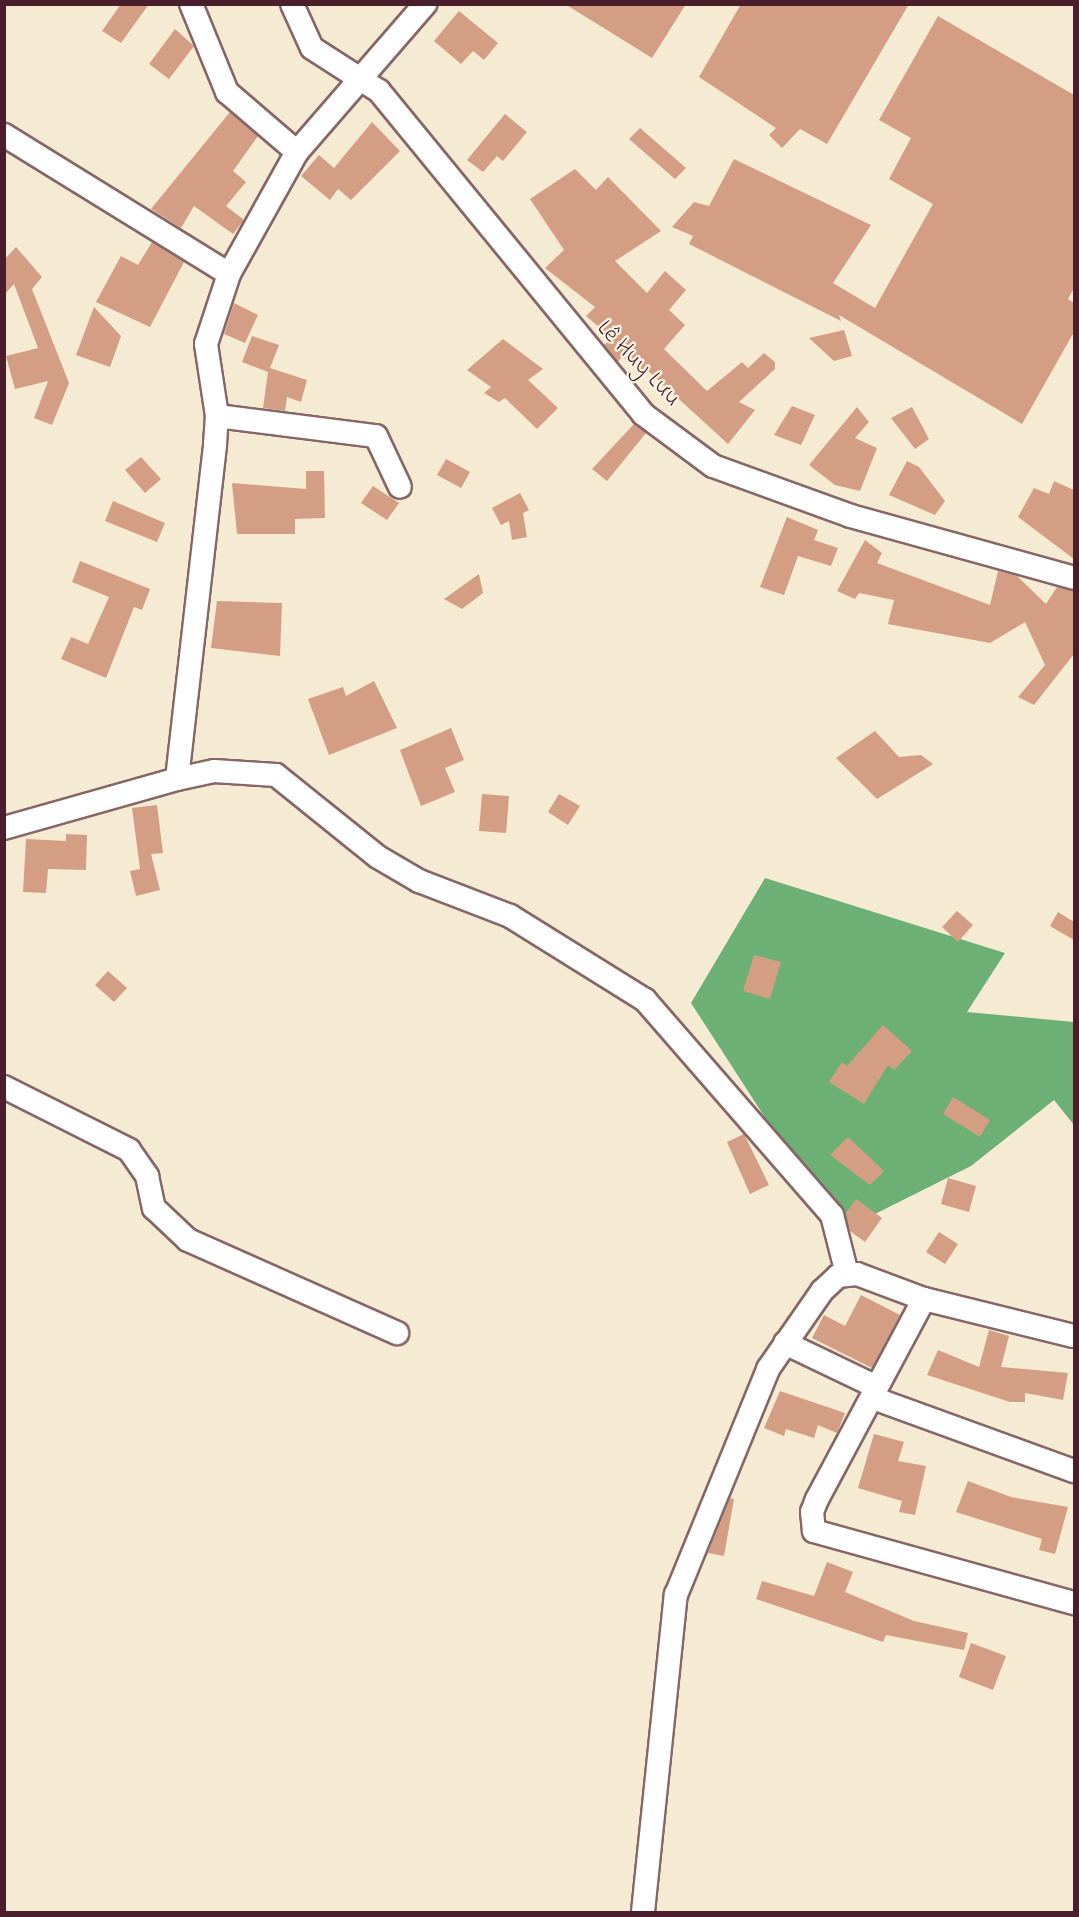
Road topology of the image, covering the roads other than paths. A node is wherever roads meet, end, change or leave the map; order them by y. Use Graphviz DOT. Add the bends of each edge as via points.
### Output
graph roads {
  1 [pos="191,4"];
  2 [pos="292,4"];
  3 [pos="425,4"];
  4 [pos="362,77"];
  5 [pos="4,135"];
  6 [pos="297,152"];
  7 [pos="229,274"];
  8 [pos="217,416"];
  9 [pos="400,487"];
  10 [pos="1074,578"];
  11 [pos="177,779"];
  12 [pos="4,828"];
  13 [pos="4,1088"];
  14 [pos="847,1274"];
  15 [pos="924,1299"];
  16 [pos="397,1333"];
  17 [pos="1074,1335"];
  18 [pos="785,1343"];
  19 [pos="875,1392"];
  20 [pos="1074,1471"];
  21 [pos="1074,1603"];
  22 [pos="643,1912"];
  1 -- 6 [label="street" via="227,92"];
  2 -- 4 [label="street, Lê Huy Lưu" via="312,48"];
  3 -- 4 [label="street"];
  4 -- 6 [label="street"];
  4 -- 10 [label="street, Lê Huy Lưu" via="469,197 583,346 643,414 713,466 851,516"];
  5 -- 7 [label="street"];
  6 -- 7 [label="street"];
  7 -- 8 [label="street" via="206,344"];
  8 -- 9 [label="street" via="376,436"];
  8 -- 11 [label="street"];
  11 -- 12 [label="street"];
  11 -- 14 [label="street" via="214,771 276,775 378,857 419,881 510,916 645,1000 832,1215"];
  13 -- 16 [label="street" via="129,1150 147,1176 154,1208 188,1240"];
  14 -- 15 [label="street"];
  14 -- 18 [label="street" via="831,1281"];
  15 -- 17 [label="street"];
  15 -- 19 [label="street"];
  18 -- 19 [label="street"];
  18 -- 22 [label="street" via="768,1369 676,1595"];
  19 -- 20 [label="street"];
  19 -- 21 [label="street" via="817,1498 814,1531"];
}
